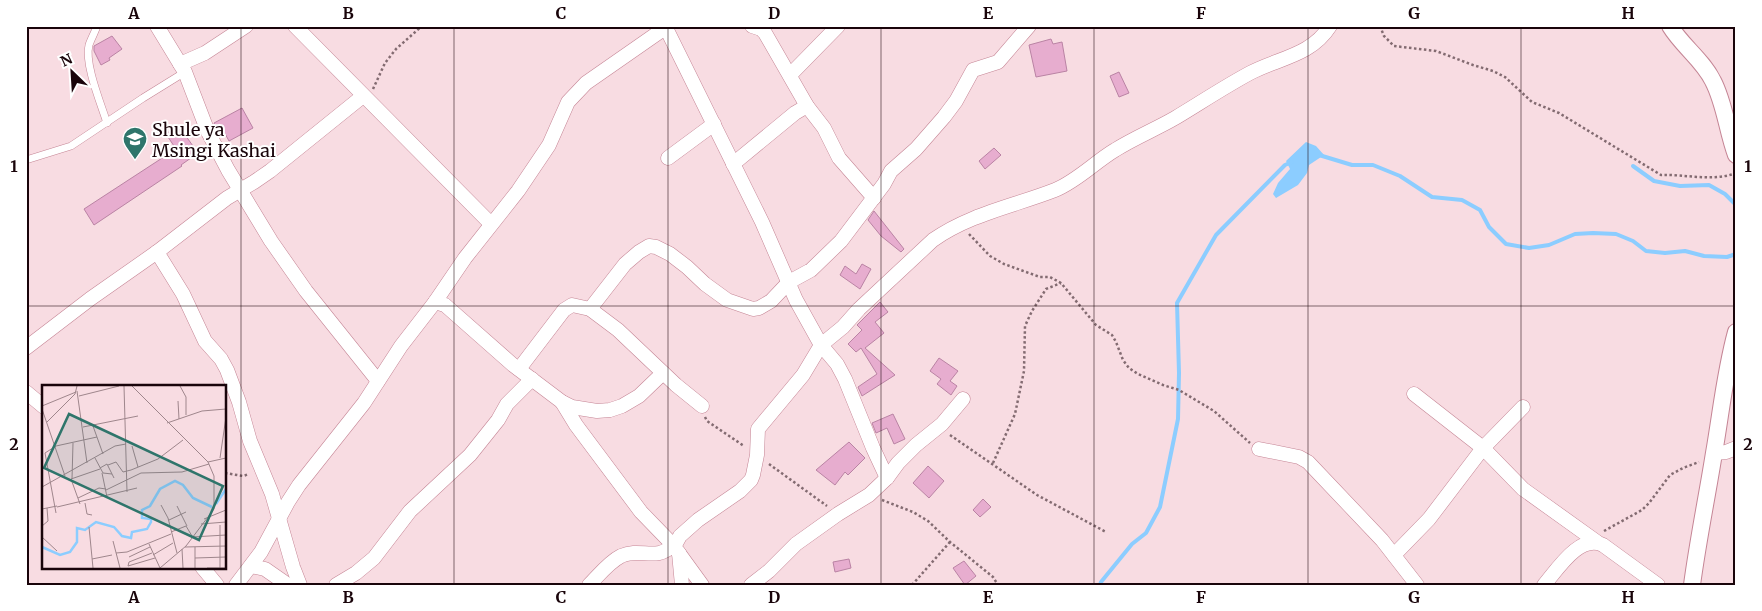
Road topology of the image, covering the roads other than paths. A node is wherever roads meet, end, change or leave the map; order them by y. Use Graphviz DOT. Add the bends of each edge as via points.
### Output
graph roads {
  1 [pos="97,26"];
  2 [pos="157,26"];
  3 [pos="246,26"];
  4 [pos="295,26"];
  5 [pos="752,26"];
  6 [pos="838,26"];
  7 [pos="1029,26"];
  8 [pos="1330,26"];
  9 [pos="1670,26"];
  10 [pos="665,27"];
  11 [pos="182,68"];
  12 [pos="790,74"];
  13 [pos="364,97"];
  14 [pos="807,106"];
  15 [pos="107,123"];
  16 [pos="714,124"];
  17 [pos="1736,155"];
  18 [pos="668,158"];
  19 [pos="26,160"];
  20 [pos="733,164"];
  21 [pos="240,189"];
  22 [pos="874,198"];
  23 [pos="491,224"];
  24 [pos="157,252"];
  25 [pos="789,282"];
  26 [pos="435,302"];
  27 [pos="590,309"];
  28 [pos="1736,332"];
  29 [pos="821,345"];
  30 [pos="26,348"];
  31 [pos="519,369"];
  32 [pos="663,373"];
  33 [pos="532,379"];
  34 [pos="378,381"];
  35 [pos="1730,388"];
  36 [pos="26,392"];
  37 [pos="1414,394"];
  38 [pos="963,399"];
  39 [pos="562,402"];
  40 [pos="42,405"];
  41 [pos="702,406"];
  42 [pos="1523,407"];
  43 [pos="1483,448"];
  44 [pos="1736,448"];
  45 [pos="1259,449"];
  46 [pos="1714,454"];
  47 [pos="887,478"];
  48 [pos="279,518"];
  49 [pos="1595,540"];
  50 [pos="675,548"];
  51 [pos="1394,555"];
  52 [pos="251,566"];
  53 [pos="203,568"];
  54 [pos="217,585"];
  55 [pos="236,585"];
  56 [pos="288,585"];
  57 [pos="300,585"];
  58 [pos="336,585"];
  59 [pos="589,585"];
  60 [pos="682,585"];
  61 [pos="702,585"];
  62 [pos="751,585"];
  63 [pos="1417,585"];
  64 [pos="1544,585"];
  65 [pos="1658,585"];
  66 [pos="1692,585"];
  1 -- 15 [label="lane" via="89,46 89,56 93,82"];
  2 -- 11 [label="street"];
  3 -- 11 [label="street"];
  4 -- 13 [label="street"];
  5 -- 12 [label="street" via="761,29"];
  6 -- 12 [label="street"];
  7 -- 22 [label="street" via="998,62 973,70 944,117 891,171"];
  8 -- 29 [label="street" via="1312,46 1250,73 1116,149 1062,186 983,214 933,240"];
  9 -- 17 [label="street" via="1713,80"];
  10 -- 16 [label="street"];
  10 -- 23 [label="street" via="574,94 560,115 549,145"];
  11 -- 15 [label="lane"];
  11 -- 21 [label="street" via="208,132"];
  12 -- 14 [label="street"];
  13 -- 21 [label="street" via="280,163"];
  13 -- 23 [label="street"];
  14 -- 20 [label="street"];
  14 -- 22 [label="street" via="824,128 839,158"];
  15 -- 19 [label="lane" via="71,146"];
  16 -- 18 [label="street"];
  16 -- 20 [label="street"];
  20 -- 25 [label="street"];
  21 -- 24 [label="street"];
  21 -- 34 [label="street" via="292,272"];
  22 -- 25 [label="street" via="827,256 811,270"];
  23 -- 26 [label="street"];
  24 -- 30 [label="street"];
  24 -- 48 [label="street" via="183,294 205,341 227,370"];
  25 -- 27 [label="street" via="771,301 753,309 727,300 670,254 649,246 625,264"];
  25 -- 29 [label="street"];
  26 -- 31 [label="street" via="445,305"];
  26 -- 34 [label="street"];
  27 -- 31 [label="street" via="572,304 567,307"];
  27 -- 32 [label="street" via="618,330"];
  28 -- 35 [label="street"];
  29 -- 47 [label="street" via="845,379"];
  29 -- 50 [label="street" via="803,375 758,429 754,475 740,491 680,536"];
  31 -- 33 [label="street"];
  32 -- 39 [label="street" via="639,396 610,410 579,408"];
  32 -- 41 [label="street"];
  33 -- 39 [label="street"];
  33 -- 58 [label="street" via="502,411 470,455 410,512 374,558"];
  34 -- 48 [label="street"];
  35 -- 46 [label="street"];
  36 -- 40 [label="street"];
  37 -- 43 [label="street"];
  38 -- 47 [label="street"];
  39 -- 50 [label="street" via="641,512"];
  42 -- 43 [label="street"];
  43 -- 49 [label="street" via="1523,489"];
  43 -- 51 [label="street" via="1429,519"];
  44 -- 46 [label="street"];
  45 -- 51 [label="street" via="1299,457 1308,462"];
  46 -- 66 [label="street"];
  47 -- 62 [label="street" via="869,495 796,544"];
  48 -- 52 [label="street"];
  48 -- 57 [label="street"];
  49 -- 64 [label="street" via="1579,546"];
  49 -- 65 [label="street"];
  50 -- 59 [label="street" via="655,555 641,552 621,556"];
  50 -- 60 [label="street"];
  50 -- 61 [label="street"];
  51 -- 63 [label="street"];
  52 -- 55 [label="street"];
  52 -- 56 [label="street" via="265,569"];
  53 -- 54 [label="street"];
}
